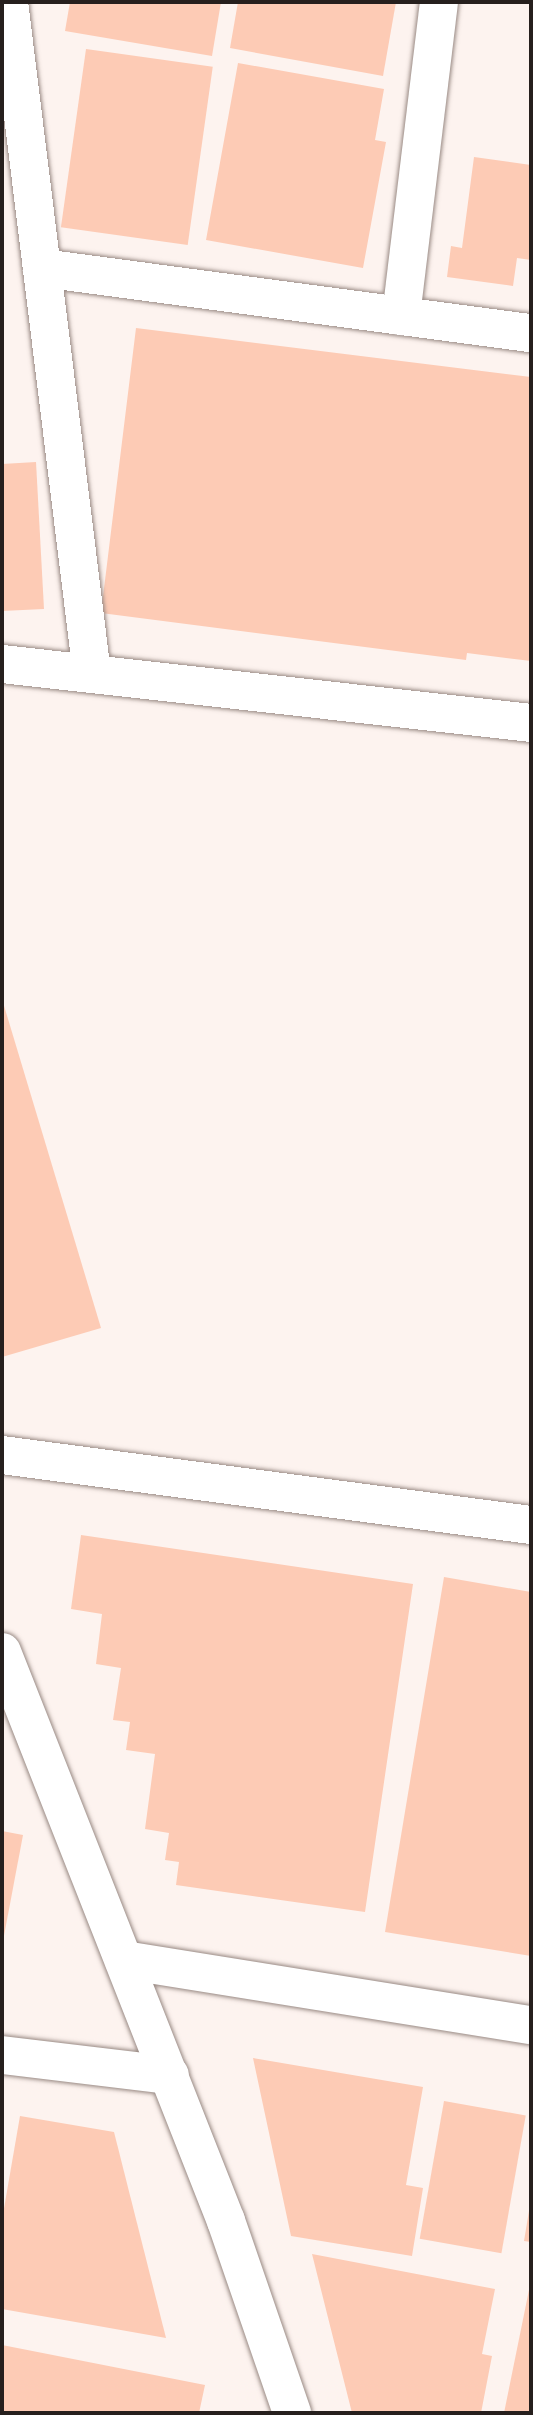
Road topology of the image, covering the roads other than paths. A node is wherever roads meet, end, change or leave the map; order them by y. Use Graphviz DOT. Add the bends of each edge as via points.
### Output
graph roads {
  1 [pos="9,2"];
  2 [pos="439,2"];
  3 [pos="42,268"];
  4 [pos="401,316"];
  5 [pos="531,332"];
  6 [pos="2,664"];
  7 [pos="92,674"];
  8 [pos="531,723"];
  9 [pos="2,1455"];
  10 [pos="531,1525"];
  11 [pos="2,1652"];
  12 [pos="124,1960"];
  13 [pos="531,2025"];
  14 [pos="2,2055"];
  15 [pos="170,2075"];
  16 [pos="292,2413"];
  1 -- 3 [label="street"];
  2 -- 4 [label="street"];
  3 -- 4 [label="street"];
  3 -- 7 [label="street"];
  4 -- 5 [label="street"];
  6 -- 7 [label="street"];
  7 -- 8 [label="street"];
  9 -- 10 [label="street"];
  11 -- 12 [label="street"];
  12 -- 13 [label="street"];
  12 -- 15 [label="street"];
  14 -- 15 [label="street"];
  15 -- 16 [label="street"];
}
